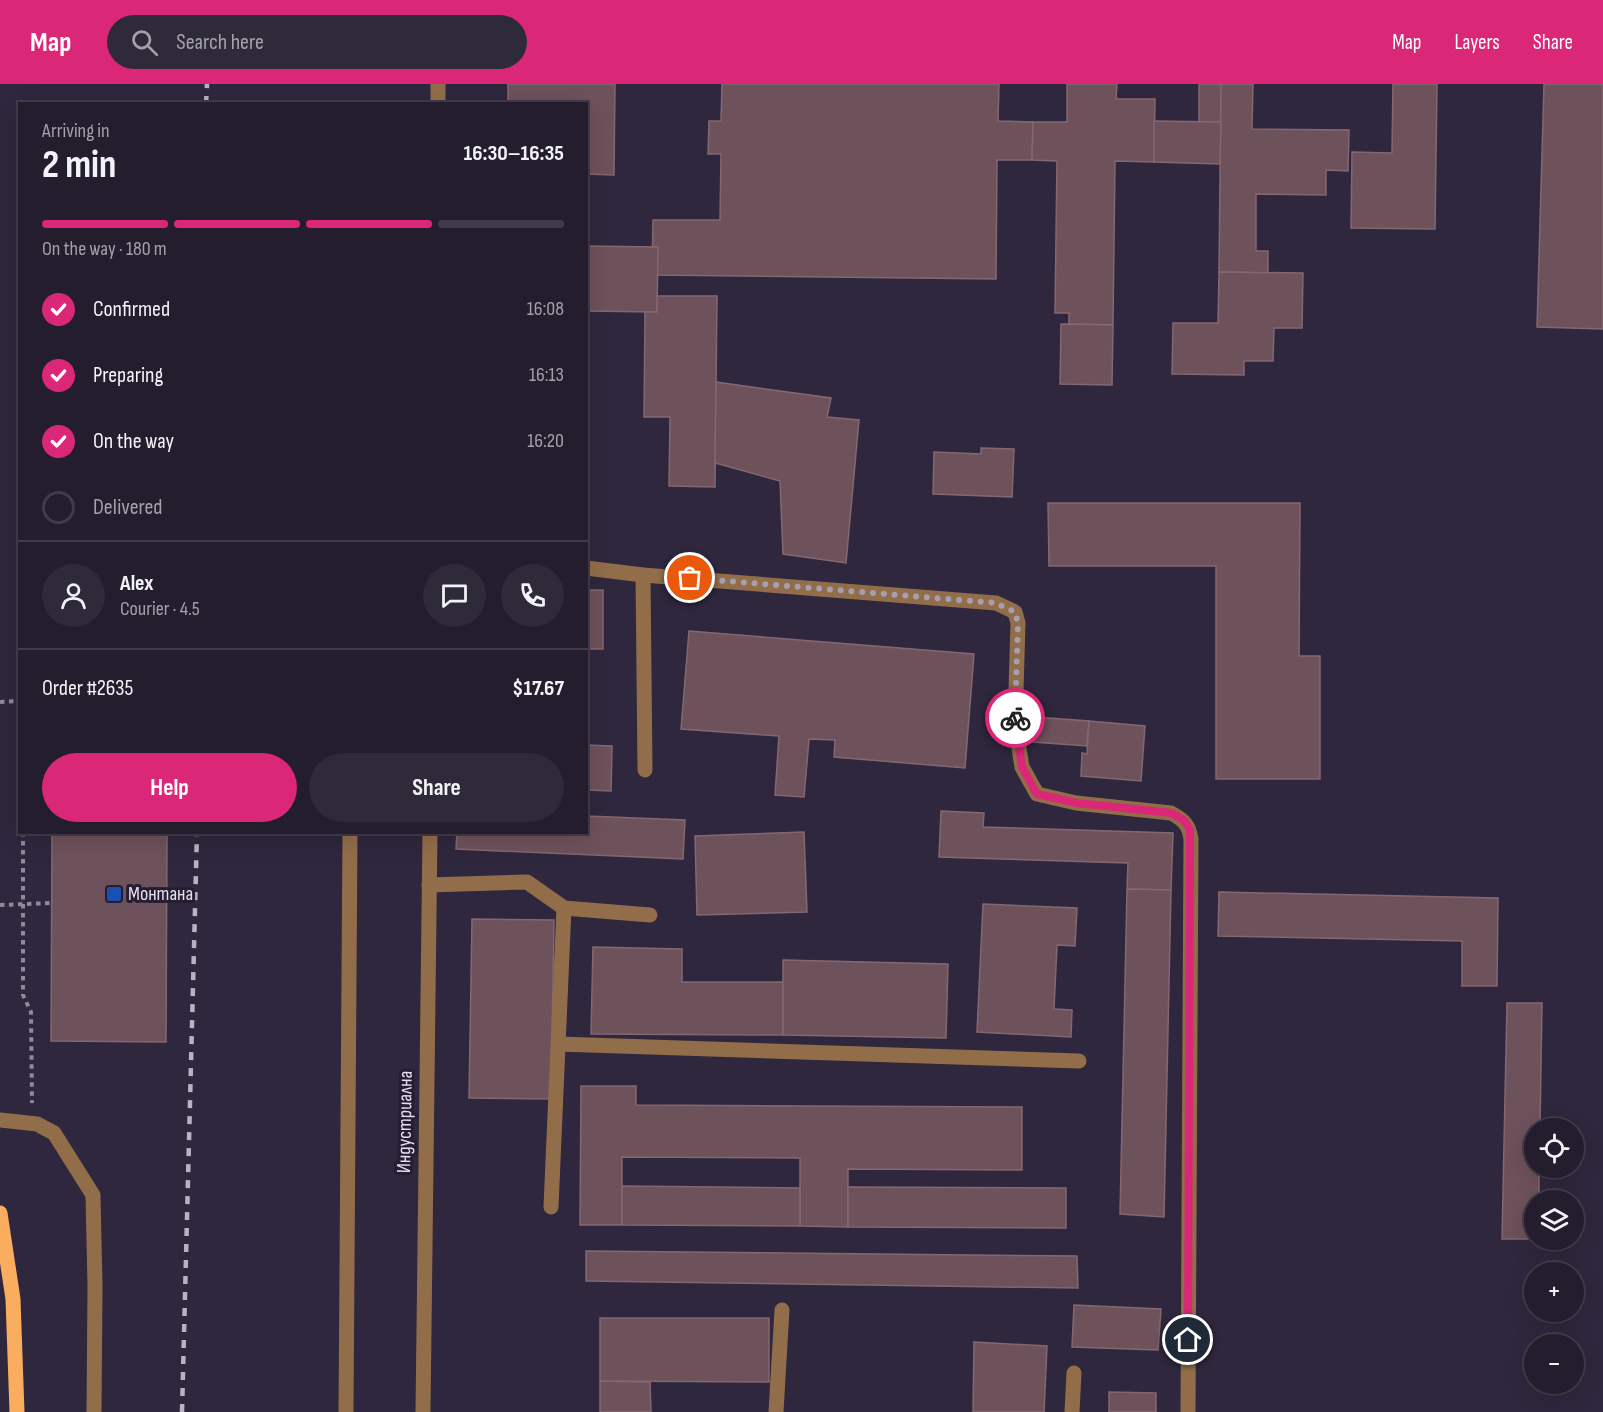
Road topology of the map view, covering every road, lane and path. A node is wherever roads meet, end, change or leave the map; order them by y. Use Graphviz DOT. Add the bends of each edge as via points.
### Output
graph roads {
  1 [pos="438,84"];
  2 [pos="438,102"];
  3 [pos="588,568"];
  4 [pos="644,575"];
  5 [pos="18,700"];
  6 [pos="0,702"];
  7 [pos="645,770"];
  8 [pos="23,834"];
  9 [pos="350,834"];
  10 [pos="430,834"];
  11 [pos="429,885"];
  12 [pos="52,903"];
  13 [pos="24,904"];
  14 [pos="0,905"];
  15 [pos="564,908"];
  16 [pos="650,915"];
  17 [pos="558,1044"];
  18 [pos="1079,1061"];
  19 [pos="32,1092"];
  20 [pos="0,1120"];
  21 [pos="551,1207"];
  22 [pos="0,1213"];
  23 [pos="782,1310"];
  24 [pos="1074,1373"];
  25 [pos="17,1412"];
  26 [pos="94,1412"];
  27 [pos="346,1412"];
  28 [pos="423,1412"];
  29 [pos="776,1412"];
  30 [pos="1072,1412"];
  31 [pos="1188,1412"];
  1 -- 2 [label="street"];
  3 -- 4 [label="street"];
  4 -- 7 [label="street"];
  4 -- 31 [label="street" via="996,603 1007,607 1015,612 1018,623 1015,724 1020,756 1037,794 1077,803 1171,813 1184,820 1191,840"];
  5 -- 6 [label="path"];
  8 -- 13 [label="path"];
  9 -- 27 [label="street"];
  10 -- 11 [label="street, Индустриална"];
  11 -- 15 [label="street" via="527,882"];
  11 -- 28 [label="street, Индустриална"];
  12 -- 13 [label="path"];
  13 -- 14 [label="path"];
  13 -- 19 [label="path" via="23,995 31,1012"];
  15 -- 16 [label="street"];
  15 -- 17 [label="street"];
  17 -- 18 [label="street"];
  17 -- 21 [label="street"];
  20 -- 26 [label="street" via="36,1124 54,1133 93,1195"];
  22 -- 25 [label="main road" via="13,1299"];
  23 -- 29 [label="street"];
  24 -- 30 [label="street"];
}
